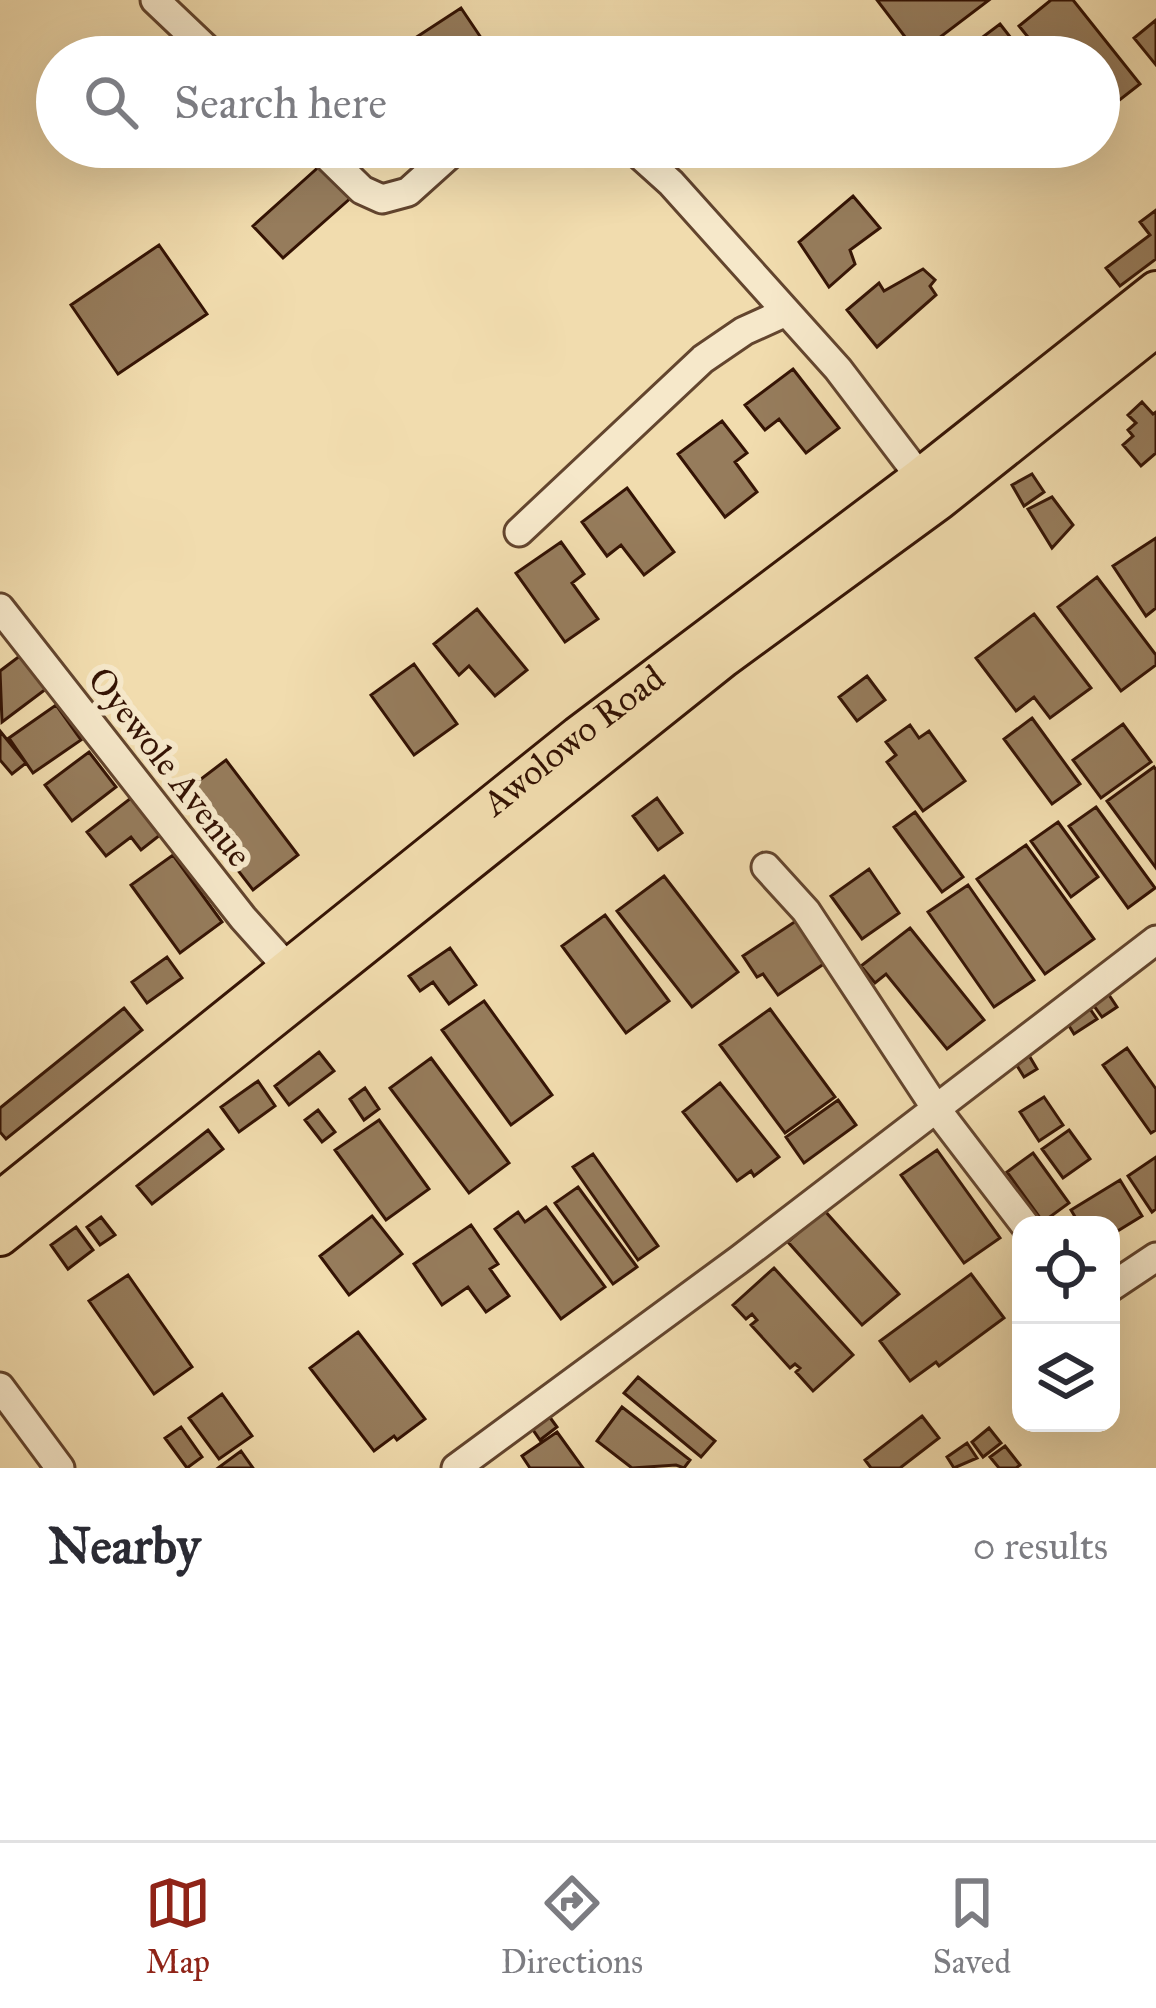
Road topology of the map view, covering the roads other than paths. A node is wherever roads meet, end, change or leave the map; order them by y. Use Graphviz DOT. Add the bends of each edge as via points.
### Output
graph roads {
  1 [pos="155,0"];
  2 [pos="192,36"];
  3 [pos="339,168"];
  4 [pos="435,168"];
  5 [pos="654,168"];
  6 [pos="1156,290"];
  7 [pos="786,312"];
  8 [pos="1156,328"];
  9 [pos="920,477"];
  10 [pos="519,532"];
  11 [pos="2,615"];
  12 [pos="766,867"];
  13 [pos="1156,940"];
  14 [pos="287,967"];
  15 [pos="937,1110"];
  16 [pos="0,1200"];
  17 [pos="1018,1216"];
  18 [pos="0,1238"];
  19 [pos="1156,1257"];
  20 [pos="1120,1281"];
  21 [pos="0,1387"];
  22 [pos="60,1468"];
  23 [pos="456,1468"];
  1 -- 2 [label="street"];
  3 -- 4 [label="street" via="382,200 409,192"];
  5 -- 7 [label="street"];
  6 -- 9 [label="main road, Awolowo Road"];
  7 -- 9 [label="street"];
  7 -- 10 [label="street" via="703,358"];
  8 -- 18 [label="main road, Awolowo Road" via="705,674"];
  9 -- 14 [label="main road, Awolowo Road"];
  11 -- 14 [label="street, Oyewole Avenue"];
  12 -- 15 [label="street" via="806,911"];
  13 -- 15 [label="street"];
  14 -- 16 [label="main road, Awolowo Road"];
  15 -- 17 [label="street"];
  15 -- 23 [label="street"];
  19 -- 20 [label="street"];
  21 -- 22 [label="street"];
}
